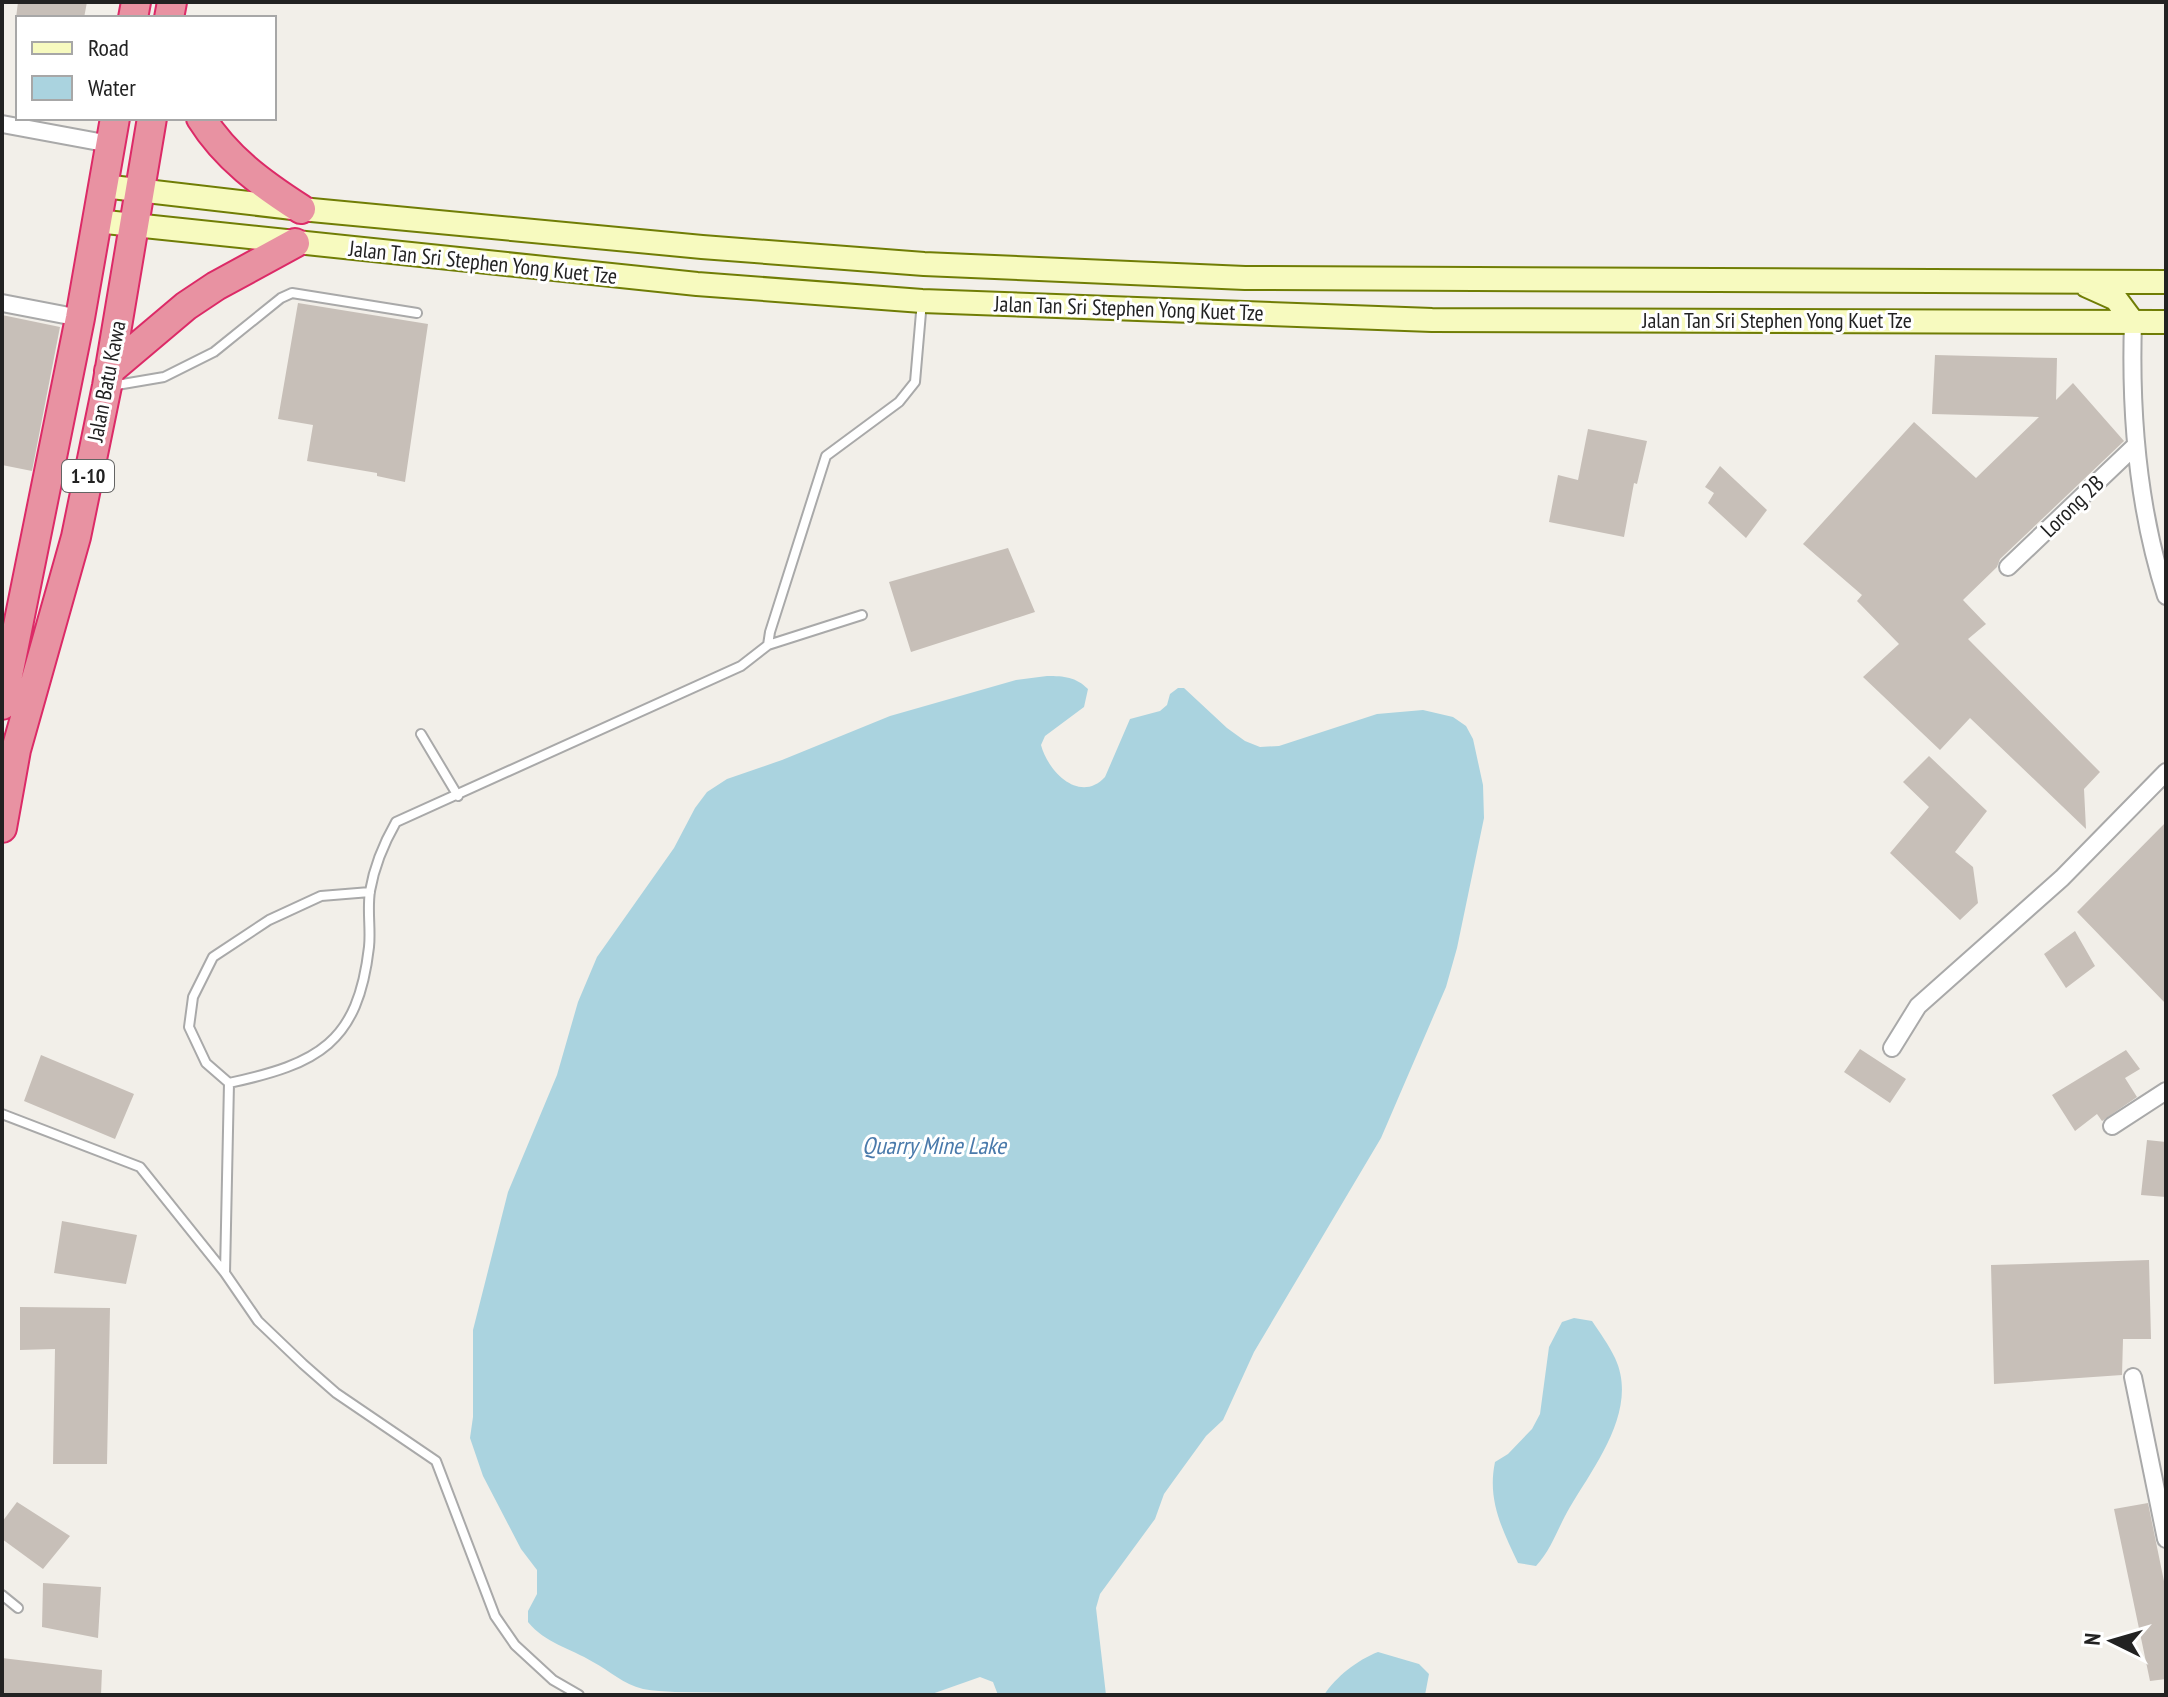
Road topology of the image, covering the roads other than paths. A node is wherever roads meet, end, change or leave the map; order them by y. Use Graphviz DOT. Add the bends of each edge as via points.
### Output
graph roads {
  1 [pos="152,120"];
  2 [pos="202,120"];
  3 [pos="2,124"];
  4 [pos="112,131"];
  5 [pos="103,186"];
  6 [pos="140,191"];
  7 [pos="301,209"];
  8 [pos="96,221"];
  9 [pos="134,226"];
  10 [pos="295,243"];
  11 [pos="2079,282"];
  12 [pos="2166,282"];
  13 [pos="922,301"];
  14 [pos="2,303"];
  15 [pos="417,313"];
  16 [pos="80,318"];
  17 [pos="2133,322"];
  18 [pos="2166,322"];
  19 [pos="108,379"];
  20 [pos="2135,446"];
  21 [pos="2008,567"];
  22 [pos="2166,596"];
  23 [pos="862,615"];
  24 [pos="10,626"];
  25 [pos="768,645"];
  26 [pos="2,705"];
  27 [pos="421,734"];
  28 [pos="2166,772"];
  29 [pos="458,796"];
  30 [pos="2,828"];
  31 [pos="370,892"];
  32 [pos="1892,1048"];
  33 [pos="229,1083"];
  34 [pos="2166,1091"];
  35 [pos="2,1114"];
  36 [pos="2112,1126"];
  37 [pos="225,1273"];
  38 [pos="2133,1377"];
  39 [pos="2166,1539"];
  40 [pos="2,1595"];
  41 [pos="18,1608"];
  42 [pos="579,1695"];
  1 -- 6 [label="highway, Jalan Batu Kawa / 1-10"];
  2 -- 7 [label="highway" via="225,152"];
  3 -- 4 [label="street"];
  4 -- 5 [label="highway, Jalan Batu Kawa / 1-10"];
  5 -- 6 [label="main road, Jalan Tan Sri Stephen Yong Kuet Tze"];
  5 -- 8 [label="highway, Jalan Batu Kawa / 1-10"];
  6 -- 7 [label="main road, Jalan Tan Sri Stephen Yong Kuet Tze"];
  6 -- 9 [label="highway, Jalan Batu Kawa / 1-10"];
  7 -- 11 [label="main road, Jalan Tan Sri Stephen Yong Kuet Tze" via="924,264 1229,277"];
  8 -- 9 [label="main road, Jalan Tan Sri Stephen Yong Kuet Tze"];
  8 -- 16 [label="highway, Jalan Batu Kawa / 1-10"];
  9 -- 10 [label="main road, Jalan Tan Sri Stephen Yong Kuet Tze"];
  9 -- 19 [label="highway, Jalan Batu Kawa / 1-10"];
  10 -- 13 [label="main road, Jalan Tan Sri Stephen Yong Kuet Tze"];
  10 -- 19 [label="highway" via="186,306"];
  11 -- 12 [label="main road, Jalan Tan Sri Stephen Yong Kuet Tze"];
  11 -- 17 [label="main road" via="2116,299"];
  13 -- 17 [label="main road, Jalan Tan Sri Stephen Yong Kuet Tze" via="1432,320"];
  13 -- 25 [label="lane" via="915,382 899,402 826,456"];
  14 -- 16 [label="street"];
  15 -- 19 [label="lane" via="292,293 204,357 164,377"];
  16 -- 24 [label="highway, Jalan Batu Kawa / 1-10"];
  17 -- 18 [label="main road, Jalan Tan Sri Stephen Yong Kuet Tze"];
  17 -- 20 [label="street"];
  19 -- 30 [label="highway, Jalan Batu Kawa / 1-10" via="76,537 16,750"];
  20 -- 21 [label="street, Lorong 2B"];
  20 -- 22 [label="street"];
  23 -- 25 [label="lane"];
  24 -- 26 [label="highway, Jalan Batu Kawa / 1-10"];
  25 -- 29 [label="lane" via="741,666"];
  27 -- 29 [label="lane"];
  28 -- 32 [label="street" via="2062,878 1918,1006"];
  29 -- 31 [label="lane" via="396,822"];
  31 -- 33 [label="lane" via="360,1000 346,1026 324,1050 264,1076"];
  31 -- 33 [label="lane" via="321,896 269,920 213,957 193,997 189,1027 206,1063"];
  33 -- 37 [label="lane"];
  34 -- 36 [label="street"];
  35 -- 37 [label="lane" via="140,1167"];
  37 -- 42 [label="lane" via="258,1321 303,1364 436,1461 495,1616 515,1645 553,1680"];
  38 -- 39 [label="street"];
  40 -- 41 [label="lane"];
}
